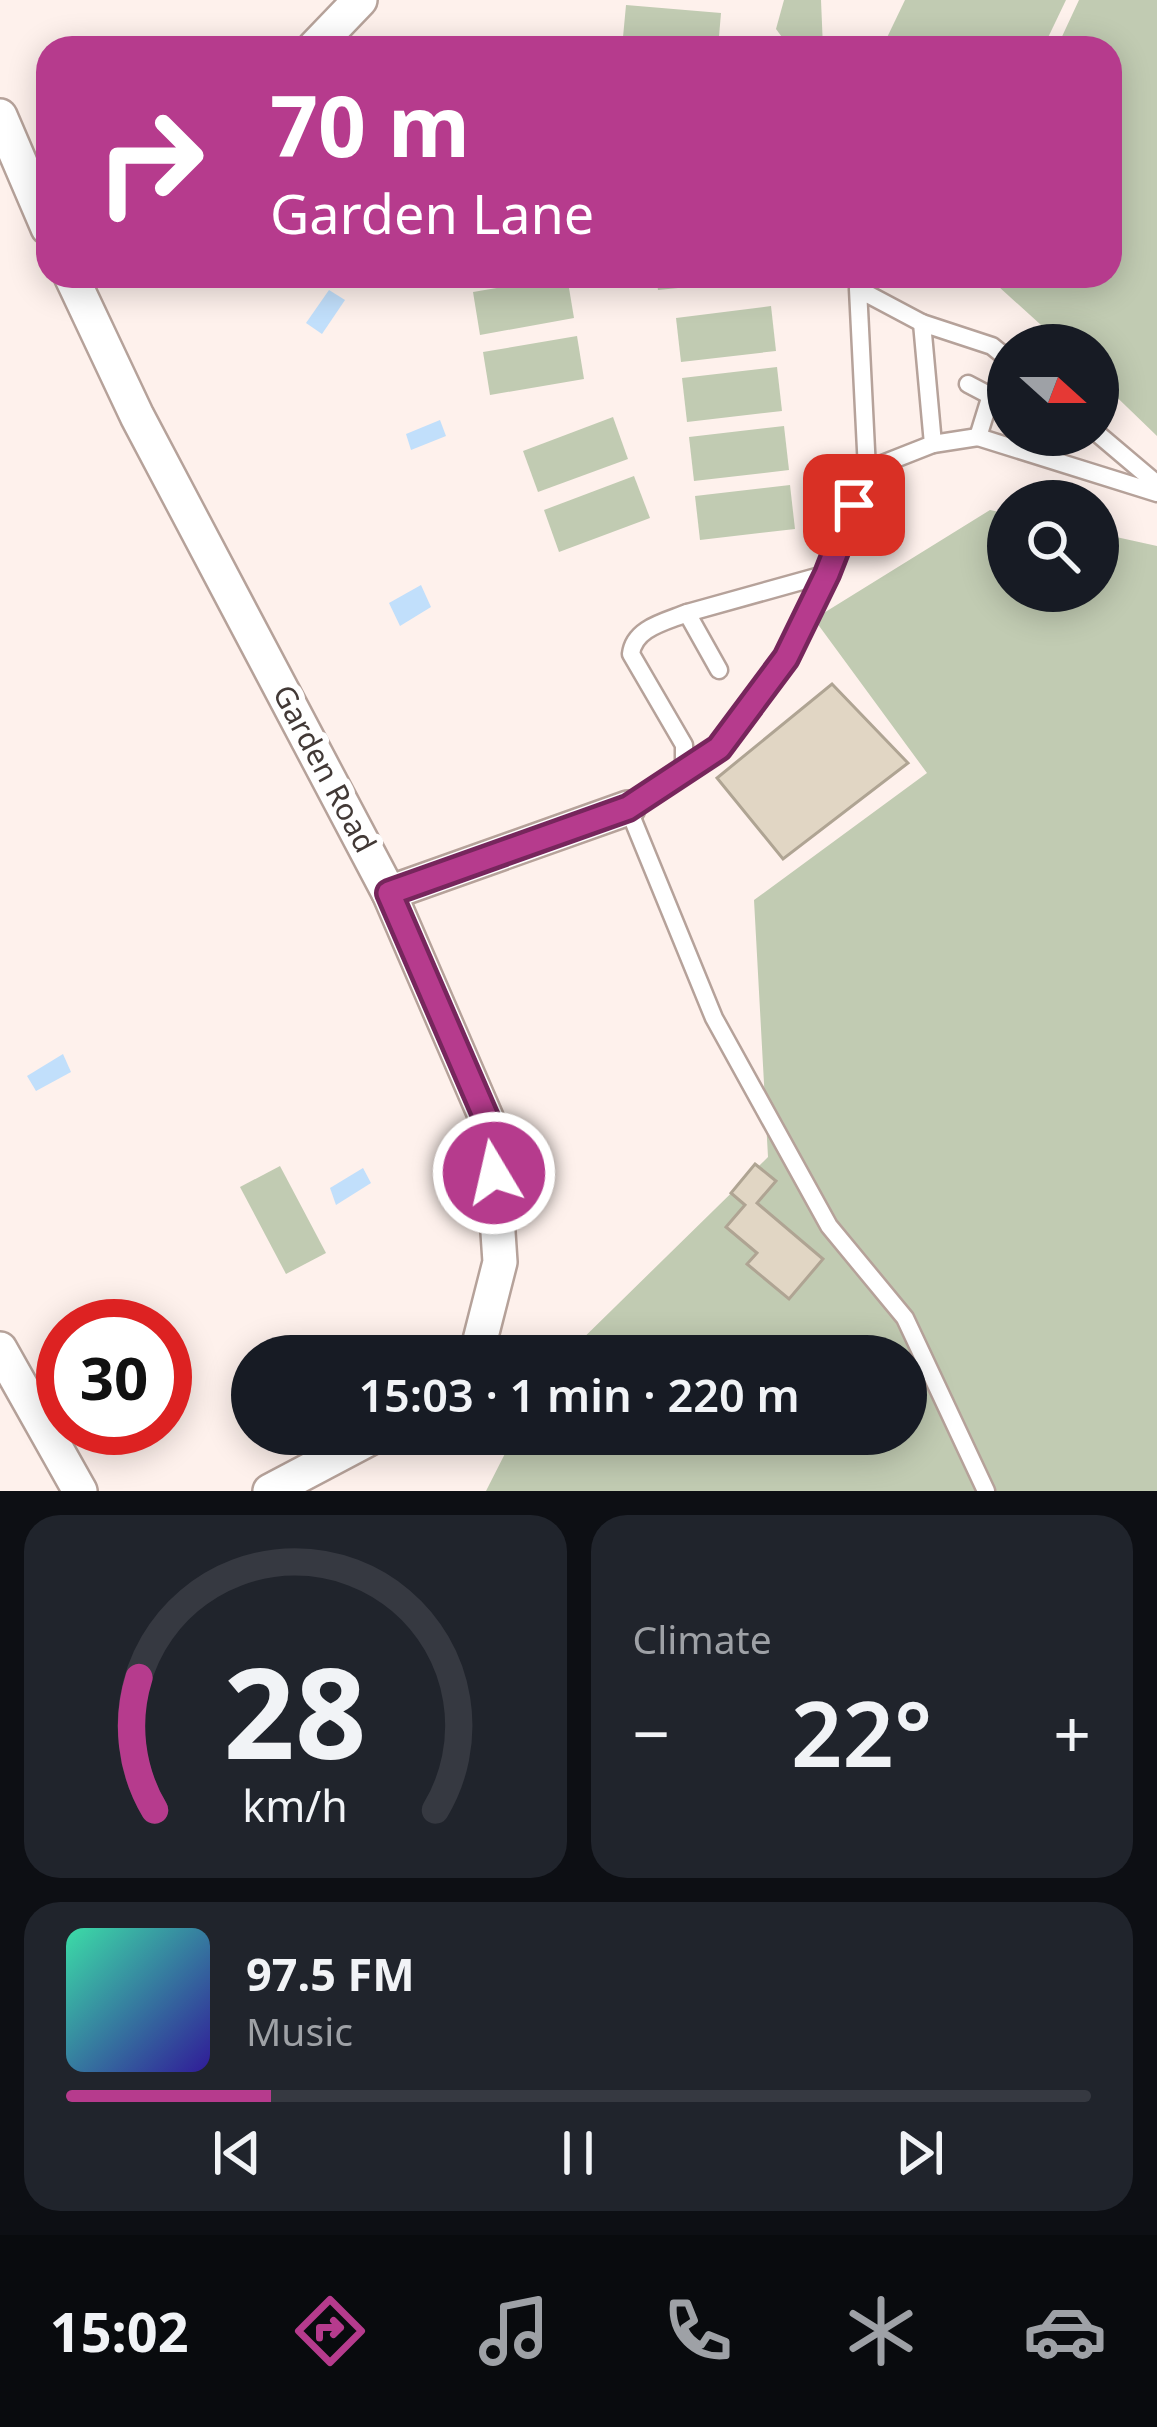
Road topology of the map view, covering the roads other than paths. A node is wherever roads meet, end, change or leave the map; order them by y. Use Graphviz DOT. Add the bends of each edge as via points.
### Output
graph roads {
  1 [pos="359,0"];
  2 [pos="325,36"];
  3 [pos="0,116"];
  4 [pos="36,176"];
  5 [pos="76,288"];
  6 [pos="922,323"];
  7 [pos="987,344"];
  8 [pos="968,383"];
  9 [pos="987,393"];
  10 [pos="987,409"];
  11 [pos="979,437"];
  12 [pos="933,444"];
  13 [pos="1119,452"];
  14 [pos="867,470"];
  15 [pos="1157,484"];
  16 [pos="1157,493"];
  17 [pos="827,574"];
  18 [pos="687,613"];
  19 [pos="719,670"];
  20 [pos="684,771"];
  21 [pos="628,808"];
  22 [pos="389,893"];
  23 [pos="481,1335"];
  24 [pos="0,1349"];
  25 [pos="339,1455"];
  26 [pos="80,1491"];
  27 [pos="271,1491"];
  28 [pos="986,1491"];
  1 -- 2 [label="street"];
  3 -- 4 [label="street"];
  5 -- 22 [label="street, Garden Road"];
  6 -- 7 [label="lane"];
  6 -- 12 [label="lane"];
  6 -- 14 [label="lane" via="858,289"];
  8 -- 9 [label="lane"];
  10 -- 11 [label="lane"];
  11 -- 12 [label="lane"];
  11 -- 16 [label="lane"];
  12 -- 14 [label="lane"];
  13 -- 15 [label="lane"];
  14 -- 17 [label="lane"];
  17 -- 18 [label="lane"];
  17 -- 20 [label="lane" via="773,676 719,748"];
  18 -- 19 [label="lane"];
  18 -- 20 [label="lane" via="637,635 631,654 684,745"];
  20 -- 21 [label="lane"];
  21 -- 22 [label="street"];
  21 -- 28 [label="lane" via="713,1018 829,1226 905,1318"];
  22 -- 23 [label="street, Garden Road" via="491,1129 500,1262"];
  24 -- 26 [label="street"];
  25 -- 27 [label="street"];
}
